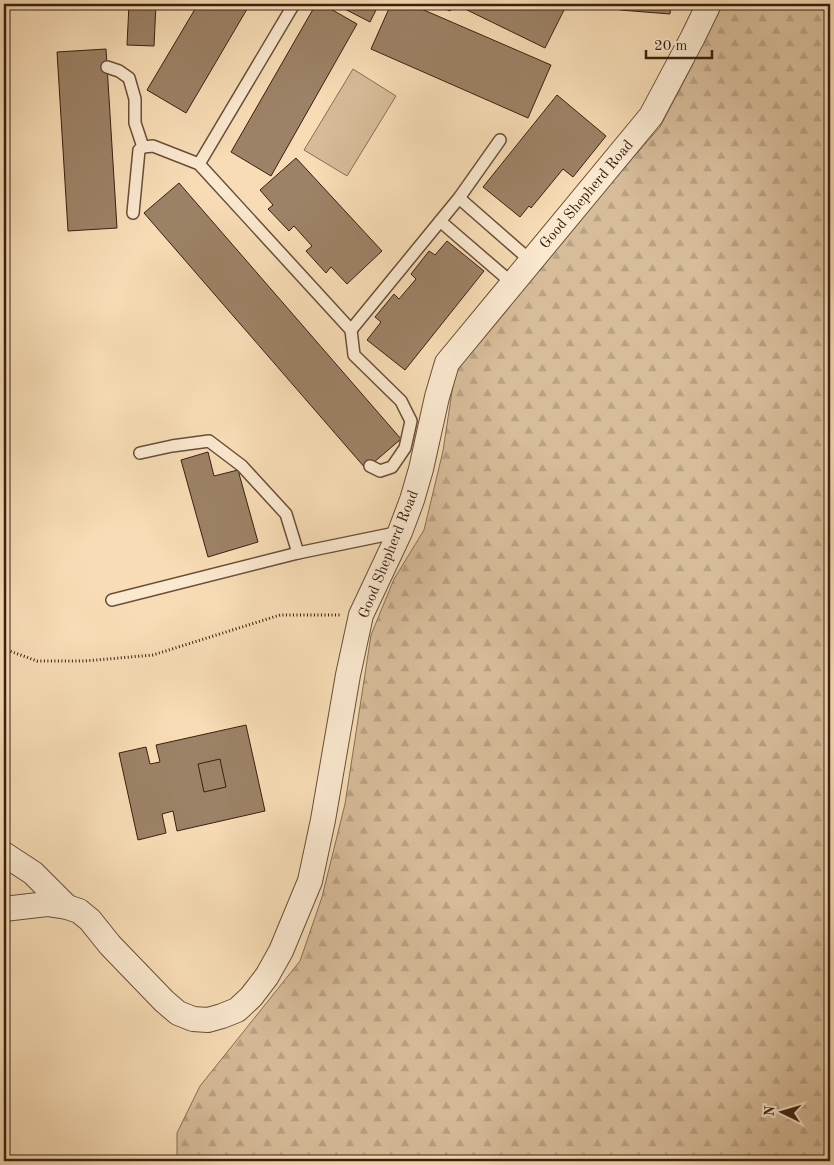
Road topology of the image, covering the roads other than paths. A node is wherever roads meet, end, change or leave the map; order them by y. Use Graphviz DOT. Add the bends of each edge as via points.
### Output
graph roads {
  1 [pos="294,4"];
  2 [pos="709,4"];
  3 [pos="107,67"];
  4 [pos="500,140"];
  5 [pos="143,147"];
  6 [pos="199,164"];
  7 [pos="459,198"];
  8 [pos="133,213"];
  9 [pos="440,221"];
  10 [pos="531,261"];
  11 [pos="512,283"];
  12 [pos="351,330"];
  13 [pos="140,453"];
  14 [pos="370,466"];
  15 [pos="400,532"];
  16 [pos="298,553"];
  17 [pos="112,600"];
  18 [pos="4,854"];
  19 [pos="67,907"];
  20 [pos="4,909"];
  1 -- 6 [label="lane"];
  2 -- 10 [label="street, Good Shepherd Road" via="651,116"];
  3 -- 5 [label="lane" via="129,78"];
  4 -- 7 [label="lane"];
  5 -- 6 [label="lane" via="153,146"];
  5 -- 8 [label="lane" via="139,150"];
  6 -- 12 [label="lane"];
  7 -- 9 [label="lane"];
  7 -- 10 [label="lane"];
  9 -- 11 [label="lane"];
  9 -- 12 [label="lane"];
  10 -- 11 [label="street, Good Shepherd Road"];
  11 -- 15 [label="street, Good Shepherd Road" via="447,363 421,469"];
  12 -- 14 [label="lane" via="354,355 401,402 412,421 405,448 392,467 380,471"];
  13 -- 16 [label="lane" via="209,441 242,466 286,514"];
  15 -- 16 [label="lane"];
  15 -- 19 [label="street, Good Shepherd Road" via="362,615 310,881 281,951 251,997 237,1010 215,1018 193,1019 178,1013 110,945 90,920"];
  16 -- 17 [label="lane"];
  18 -- 19 [label="street" via="33,873"];
  19 -- 20 [label="street, Good Shepherd Road" via="47,904"];
}
